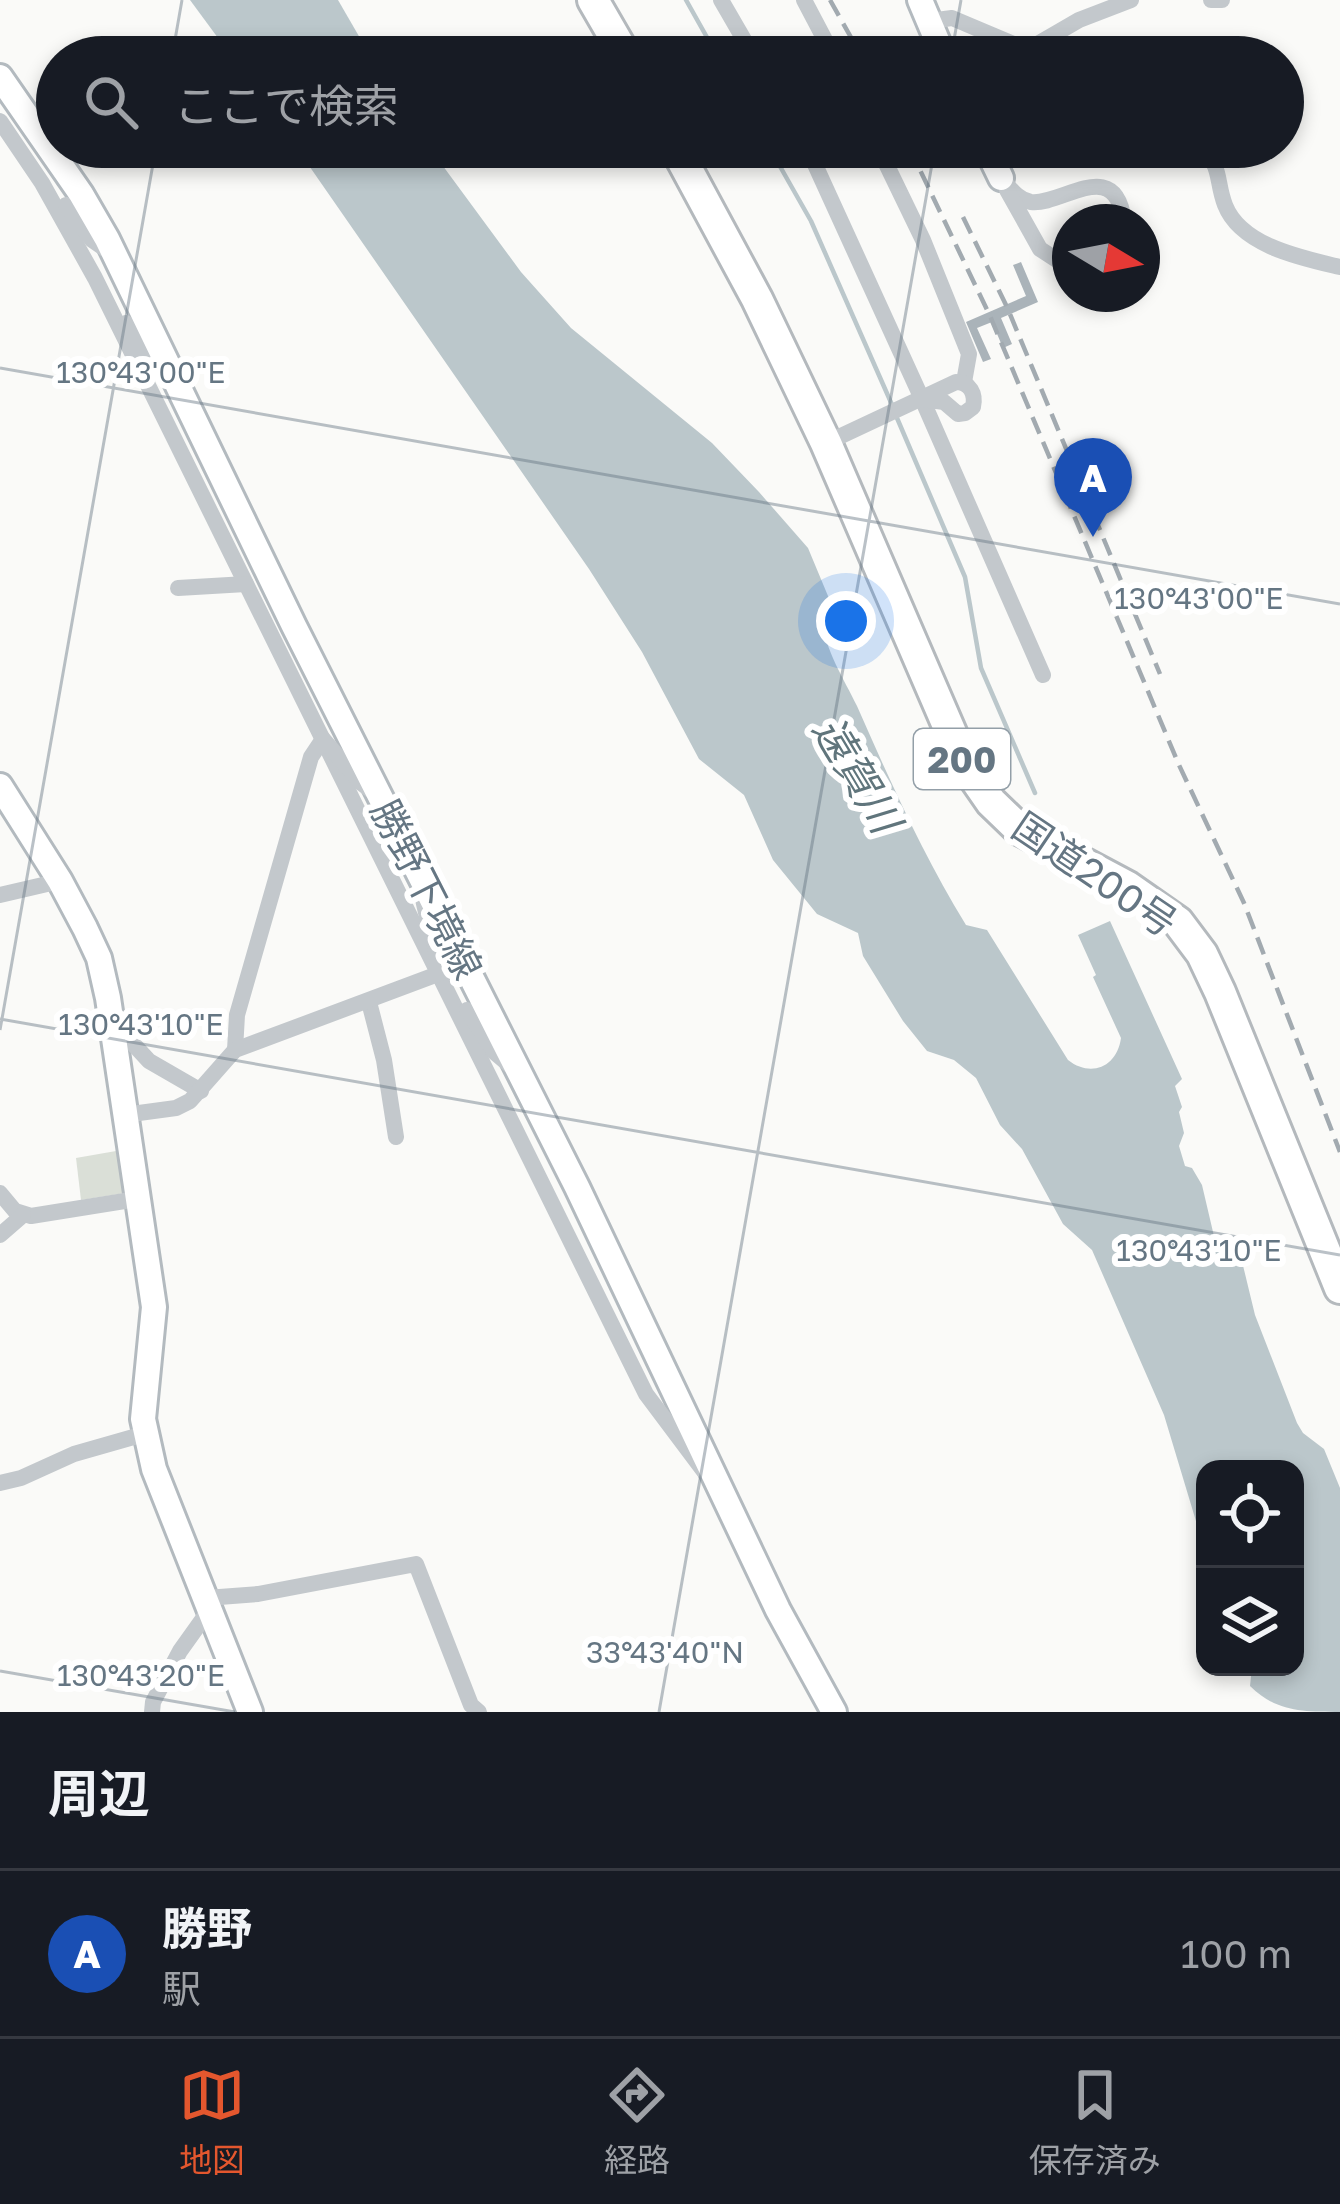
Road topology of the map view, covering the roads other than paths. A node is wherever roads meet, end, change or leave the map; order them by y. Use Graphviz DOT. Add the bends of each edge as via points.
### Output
graph roads {
  1 [pos="593,0"];
  2 [pos="721,0"];
  3 [pos="804,0"];
  4 [pos="1131,0"];
  5 [pos="1211,0"];
  6 [pos="1222,0"];
  7 [pos="925,10"];
  8 [pos="614,36"];
  9 [pos="742,36"];
  10 [pos="823,36"];
  11 [pos="995,36"];
  12 [pos="1058,36"];
  13 [pos="0,76"];
  14 [pos="0,121"];
  15 [pos="36,128"];
  16 [pos="63,168"];
  17 [pos="686,168"];
  18 [pos="817,168"];
  19 [pos="888,168"];
  20 [pos="996,168"];
  21 [pos="1216,168"];
  22 [pos="36,174"];
  23 [pos="1001,178"];
  24 [pos="1119,204"];
  25 [pos="115,255"];
  26 [pos="1052,257"];
  27 [pos="1340,267"];
  28 [pos="101,291"];
  29 [pos="167,364"];
  30 [pos="964,382"];
  31 [pos="922,399"];
  32 [pos="826,443"];
  33 [pos="226,546"];
  34 [pos="246,584"];
  35 [pos="178,588"];
  36 [pos="294,626"];
  37 [pos="1043,675"];
  38 [pos="323,740"];
  39 [pos="0,786"];
  40 [pos="382,798"];
  41 [pos="419,873"];
  42 [pos="60,881"];
  43 [pos="0,895"];
  44 [pos="442,981"];
  45 [pos="369,1001"];
  46 [pos="111,1019"];
  47 [pos="235,1050"];
  48 [pos="519,1073"];
  49 [pos="201,1090"];
  50 [pos="124,1115"];
  51 [pos="396,1137"];
  52 [pos="0,1193"];
  53 [pos="137,1199"];
  54 [pos="23,1215"];
  55 [pos="0,1235"];
  56 [pos="1340,1288"];
  57 [pos="144,1434"];
  58 [pos="0,1483"];
  59 [pos="720,1486"];
  60 [pos="208,1604"];
  61 [pos="152,1712"];
  62 [pos="250,1712"];
  63 [pos="479,1712"];
  64 [pos="834,1712"];
  1 -- 8 [label="highway"];
  2 -- 9 [label="street"];
  3 -- 10 [label="street"];
  4 -- 12 [label="street"];
  5 -- 6 [label="street"];
  7 -- 11 [label="street"];
  13 -- 15 [label="main road, 勝野下境線"];
  14 -- 22 [label="street"];
  16 -- 25 [label="main road, 勝野下境線"];
  17 -- 32 [label="highway, 国道200号 / 200"];
  18 -- 31 [label="street"];
  19 -- 30 [label="street" via="969,354"];
  20 -- 23 [label="main road"];
  21 -- 27 [label="street" via="1225,207 1243,230"];
  22 -- 25 [label="street"];
  22 -- 28 [label="street"];
  23 -- 24 [label="street" via="1032,202 1097,187"];
  23 -- 26 [label="street"];
  25 -- 29 [label="main road, 勝野下境線"];
  28 -- 29 [label="street" via="142,348"];
  28 -- 33 [label="street"];
  29 -- 36 [label="main road, 勝野下境線"];
  30 -- 31 [label="street"];
  30 -- 31 [label="street" via="974,399 965,413"];
  31 -- 32 [label="street"];
  31 -- 37 [label="street"];
  32 -- 56 [label="highway, 国道200号 / 200" via="964,763 991,802 1019,829 1178,922 1202,954"];
  33 -- 34 [label="street"];
  33 -- 36 [label="street"];
  34 -- 35 [label="street"];
  34 -- 38 [label="street"];
  36 -- 40 [label="main road, 勝野下境線"];
  38 -- 40 [label="street"];
  38 -- 44 [label="street"];
  38 -- 47 [label="street" via="311,757 237,1015"];
  39 -- 42 [label="main road"];
  40 -- 41 [label="main road, 勝野下境線"];
  41 -- 44 [label="street"];
  41 -- 48 [label="main road, 勝野下境線"];
  42 -- 43 [label="street"];
  42 -- 46 [label="main road" via="99,958"];
  44 -- 45 [label="street"];
  44 -- 48 [label="street"];
  44 -- 59 [label="street" via="646,1394"];
  45 -- 47 [label="street"];
  45 -- 51 [label="street"];
  46 -- 49 [label="street" via="149,1061"];
  46 -- 50 [label="main road"];
  47 -- 49 [label="street"];
  48 -- 59 [label="main road, 勝野下境線"];
  49 -- 50 [label="street" via="176,1108"];
  50 -- 53 [label="main road"];
  52 -- 54 [label="street"];
  53 -- 54 [label="street"];
  53 -- 57 [label="main road" via="154,1307"];
  54 -- 55 [label="street"];
  57 -- 58 [label="street"];
  57 -- 60 [label="main road"];
  59 -- 64 [label="main road, 勝野下境線"];
  60 -- 61 [label="street"];
  60 -- 62 [label="main road"];
  60 -- 63 [label="street" via="416,1564"];
}
